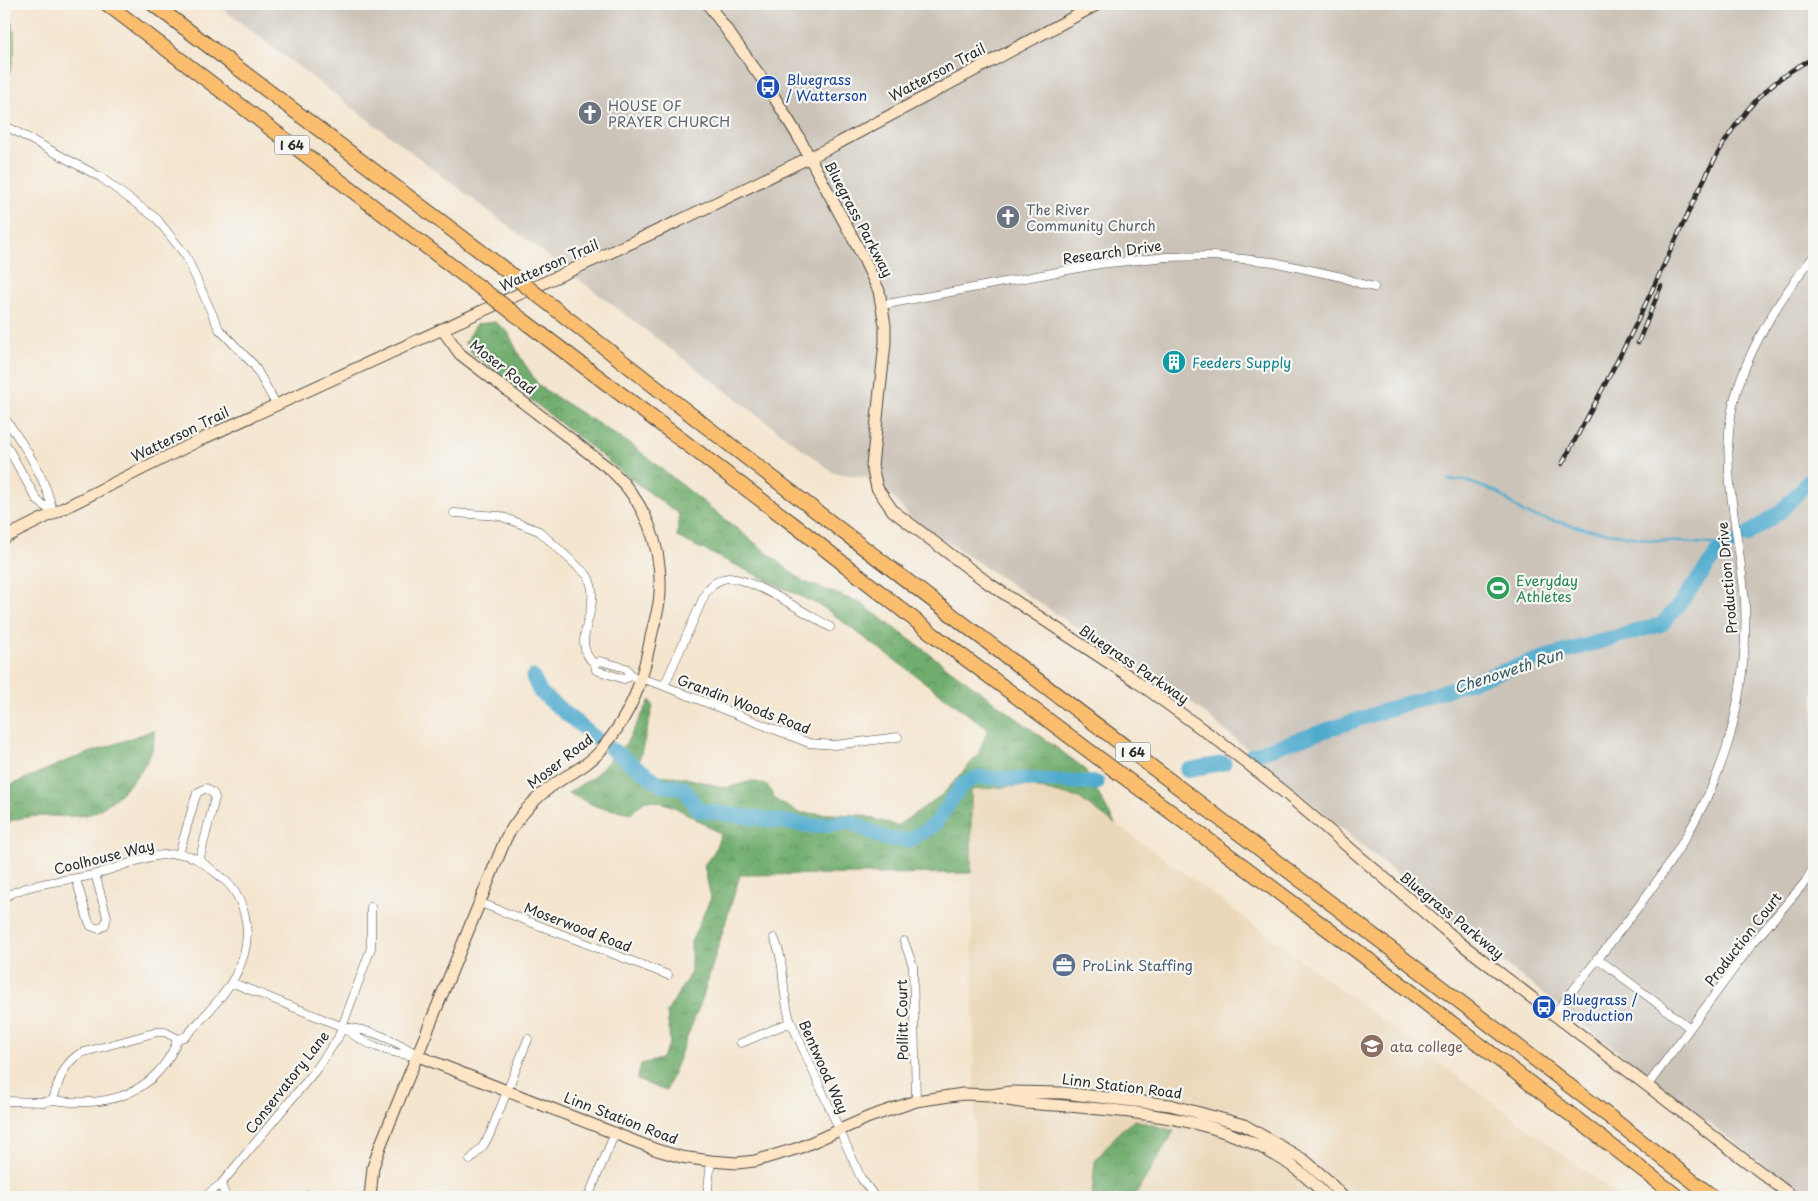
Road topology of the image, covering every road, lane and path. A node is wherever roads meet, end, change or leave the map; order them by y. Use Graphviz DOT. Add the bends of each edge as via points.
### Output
graph roads {
  1 [pos="107,4"];
  2 [pos="153,4"];
  3 [pos="158,4"];
  4 [pos="708,4"];
  5 [pos="1098,4"];
  6 [pos="209,48"];
  7 [pos="4,125"];
  8 [pos="809,157"];
  9 [pos="1814,256"];
  10 [pos="1374,287"];
  11 [pos="882,305"];
  12 [pos="442,330"];
  13 [pos="276,404"];
  14 [pos="4,417"];
  15 [pos="4,440"];
  16 [pos="53,513"];
  17 [pos="454,513"];
  18 [pos="4,538"];
  19 [pos="830,627"];
  20 [pos="637,678"];
  21 [pos="664,686"];
  22 [pos="898,737"];
  23 [pos="179,854"];
  24 [pos="199,860"];
  25 [pos="1814,866"];
  26 [pos="95,874"];
  27 [pos="76,878"];
  28 [pos="4,898"];
  29 [pos="478,902"];
  30 [pos="371,907"];
  31 [pos="774,938"];
  32 [pos="904,941"];
  33 [pos="1597,958"];
  34 [pos="668,974"];
  35 [pos="233,983"];
  36 [pos="1554,1015"];
  37 [pos="790,1022"];
  38 [pos="343,1027"];
  39 [pos="1690,1028"];
  40 [pos="178,1039"];
  41 [pos="528,1040"];
  42 [pos="741,1043"];
  43 [pos="418,1056"];
  44 [pos="1647,1086"];
  45 [pos="508,1090"];
  46 [pos="991,1095"];
  47 [pos="53,1100"];
  48 [pos="4,1101"];
  49 [pos="916,1101"];
  50 [pos="840,1130"];
  51 [pos="615,1133"];
  52 [pos="470,1160"];
  53 [pos="711,1161"];
  54 [pos="221,1184"];
  55 [pos="204,1197"];
  56 [pos="226,1197"];
  57 [pos="370,1197"];
  58 [pos="588,1197"];
  59 [pos="707,1197"];
  60 [pos="875,1197"];
  61 [pos="1327,1197"];
  62 [pos="1343,1197"];
  63 [pos="1678,1197"];
  64 [pos="1713,1197"];
  65 [pos="1793,1197"];
  1 -- 63 [label="highway, I 64, bridge" via="797,527 934,636 1393,978"];
  2 -- 6 [label="highway, I 64"];
  3 -- 6 [label="highway"];
  4 -- 8 [label="street, Bluegrass Parkway" via="768,87"];
  5 -- 8 [label="street, Watterson Trail"];
  6 -- 64 [label="highway, I 64, bridge" via="508,272 788,492 1100,726"];
  7 -- 13 [label="street" via="100,177 157,218 186,256 219,329 254,365"];
  8 -- 11 [label="street, Bluegrass Parkway" via="872,273"];
  8 -- 12 [label="street, Watterson Trail" via="605,256"];
  9 -- 33 [label="street, Production Drive" via="1759,339 1737,389 1730,417 1729,458 1745,628 1740,690 1728,746 1705,803 1682,844"];
  10 -- 11 [label="street, Research Drive" via="1273,262 1213,256 1166,257 1100,264"];
  11 -- 36 [label="street, Bluegrass Parkway" via="885,343 872,466 877,488 893,511 988,583 1159,697 1220,742 1290,797 1459,942"];
  12 -- 13 [label="street, Watterson Trail"];
  12 -- 20 [label="street, Moser Road" via="460,354 611,470 627,486 642,510 655,540 660,594"];
  13 -- 16 [label="street, Watterson Trail"];
  14 -- 16 [label="street" via="50,495"];
  15 -- 16 [label="street" via="37,500"];
  16 -- 18 [label="street, Watterson Trail"];
  17 -- 20 [label="street, Grandin Woods Road" via="500,516 540,531 587,575 592,584 593,605 582,644 586,656 595,664 600,661 626,668"];
  19 -- 21 [label="street" via="765,590 724,578 706,592"];
  20 -- 21 [label="street, Grandin Woods Road"];
  20 -- 29 [label="street, Moser Road" via="627,712 600,751 543,792 516,821"];
  21 -- 22 [label="street, Grandin Woods Road" via="810,743 835,745"];
  23 -- 24 [label="street, Coolhouse Way"];
  23 -- 24 [label="street" via="195,799 206,788 215,798"];
  23 -- 26 [label="street, Coolhouse Way" via="152,856"];
  24 -- 35 [label="street, Coolhouse Way" via="226,881 243,910 247,929 246,950"];
  25 -- 39 [label="street, Production Court" via="1806,881 1753,942"];
  26 -- 27 [label="street, Coolhouse Way"];
  26 -- 27 [label="street" via="107,917 105,925 99,929 91,926 88,920"];
  27 -- 28 [label="street, Coolhouse Way" via="22,890"];
  29 -- 34 [label="street, Moserwood Road"];
  29 -- 43 [label="street, Moser Road"];
  30 -- 38 [label="street, Conservatory Lane" via="371,948"];
  31 -- 37 [label="street, Bentwood Way" via="782,963 784,1001"];
  32 -- 49 [label="street, Pollitt Court" via="913,966"];
  33 -- 36 [label="street, Production Drive"];
  33 -- 39 [label="street"];
  35 -- 38 [label="street, Linn Station Road"];
  35 -- 40 [label="street, Coolhouse Way" via="186,1036"];
  36 -- 44 [label="street, Bluegrass Parkway"];
  37 -- 42 [label="street"];
  37 -- 50 [label="street, Bentwood Way"];
  38 -- 43 [label="street, Linn Station Road" via="354,1037 399,1055"];
  38 -- 54 [label="street, Conservatory Lane" via="315,1071"];
  39 -- 44 [label="street, Production Court"];
  40 -- 47 [label="street, Coolhouse Way" via="157,1072 124,1096 93,1104"];
  40 -- 47 [label="street" via="165,1032 157,1032 81,1052 71,1059"];
  41 -- 45 [label="street"];
  43 -- 45 [label="street, Linn Station Road"];
  43 -- 57 [label="street, Moser Road" via="375,1159"];
  44 -- 65 [label="street, Bluegrass Parkway"];
  45 -- 51 [label="street, Linn Station Road"];
  45 -- 52 [label="street" via="487,1140"];
  46 -- 49 [label="street, Linn Station Road" via="963,1094"];
  46 -- 61 [label="street, Linn Station Road" via="1014,1103 1138,1112 1216,1128 1272,1153"];
  46 -- 62 [label="street, Linn Station Road" via="1022,1092 1123,1099 1219,1116 1278,1143 1319,1173"];
  47 -- 48 [label="street, Coolhouse Way"];
  49 -- 50 [label="street, Linn Station Road"];
  50 -- 53 [label="street, Linn Station Road" via="776,1156 736,1163"];
  50 -- 60 [label="street, Bentwood Way" via="861,1178"];
  51 -- 53 [label="street, Linn Station Road" via="681,1157"];
  51 -- 58 [label="street"];
  53 -- 59 [label="street"];
  54 -- 55 [label="street, Conservatory Lane"];
  54 -- 56 [label="street"];
}
